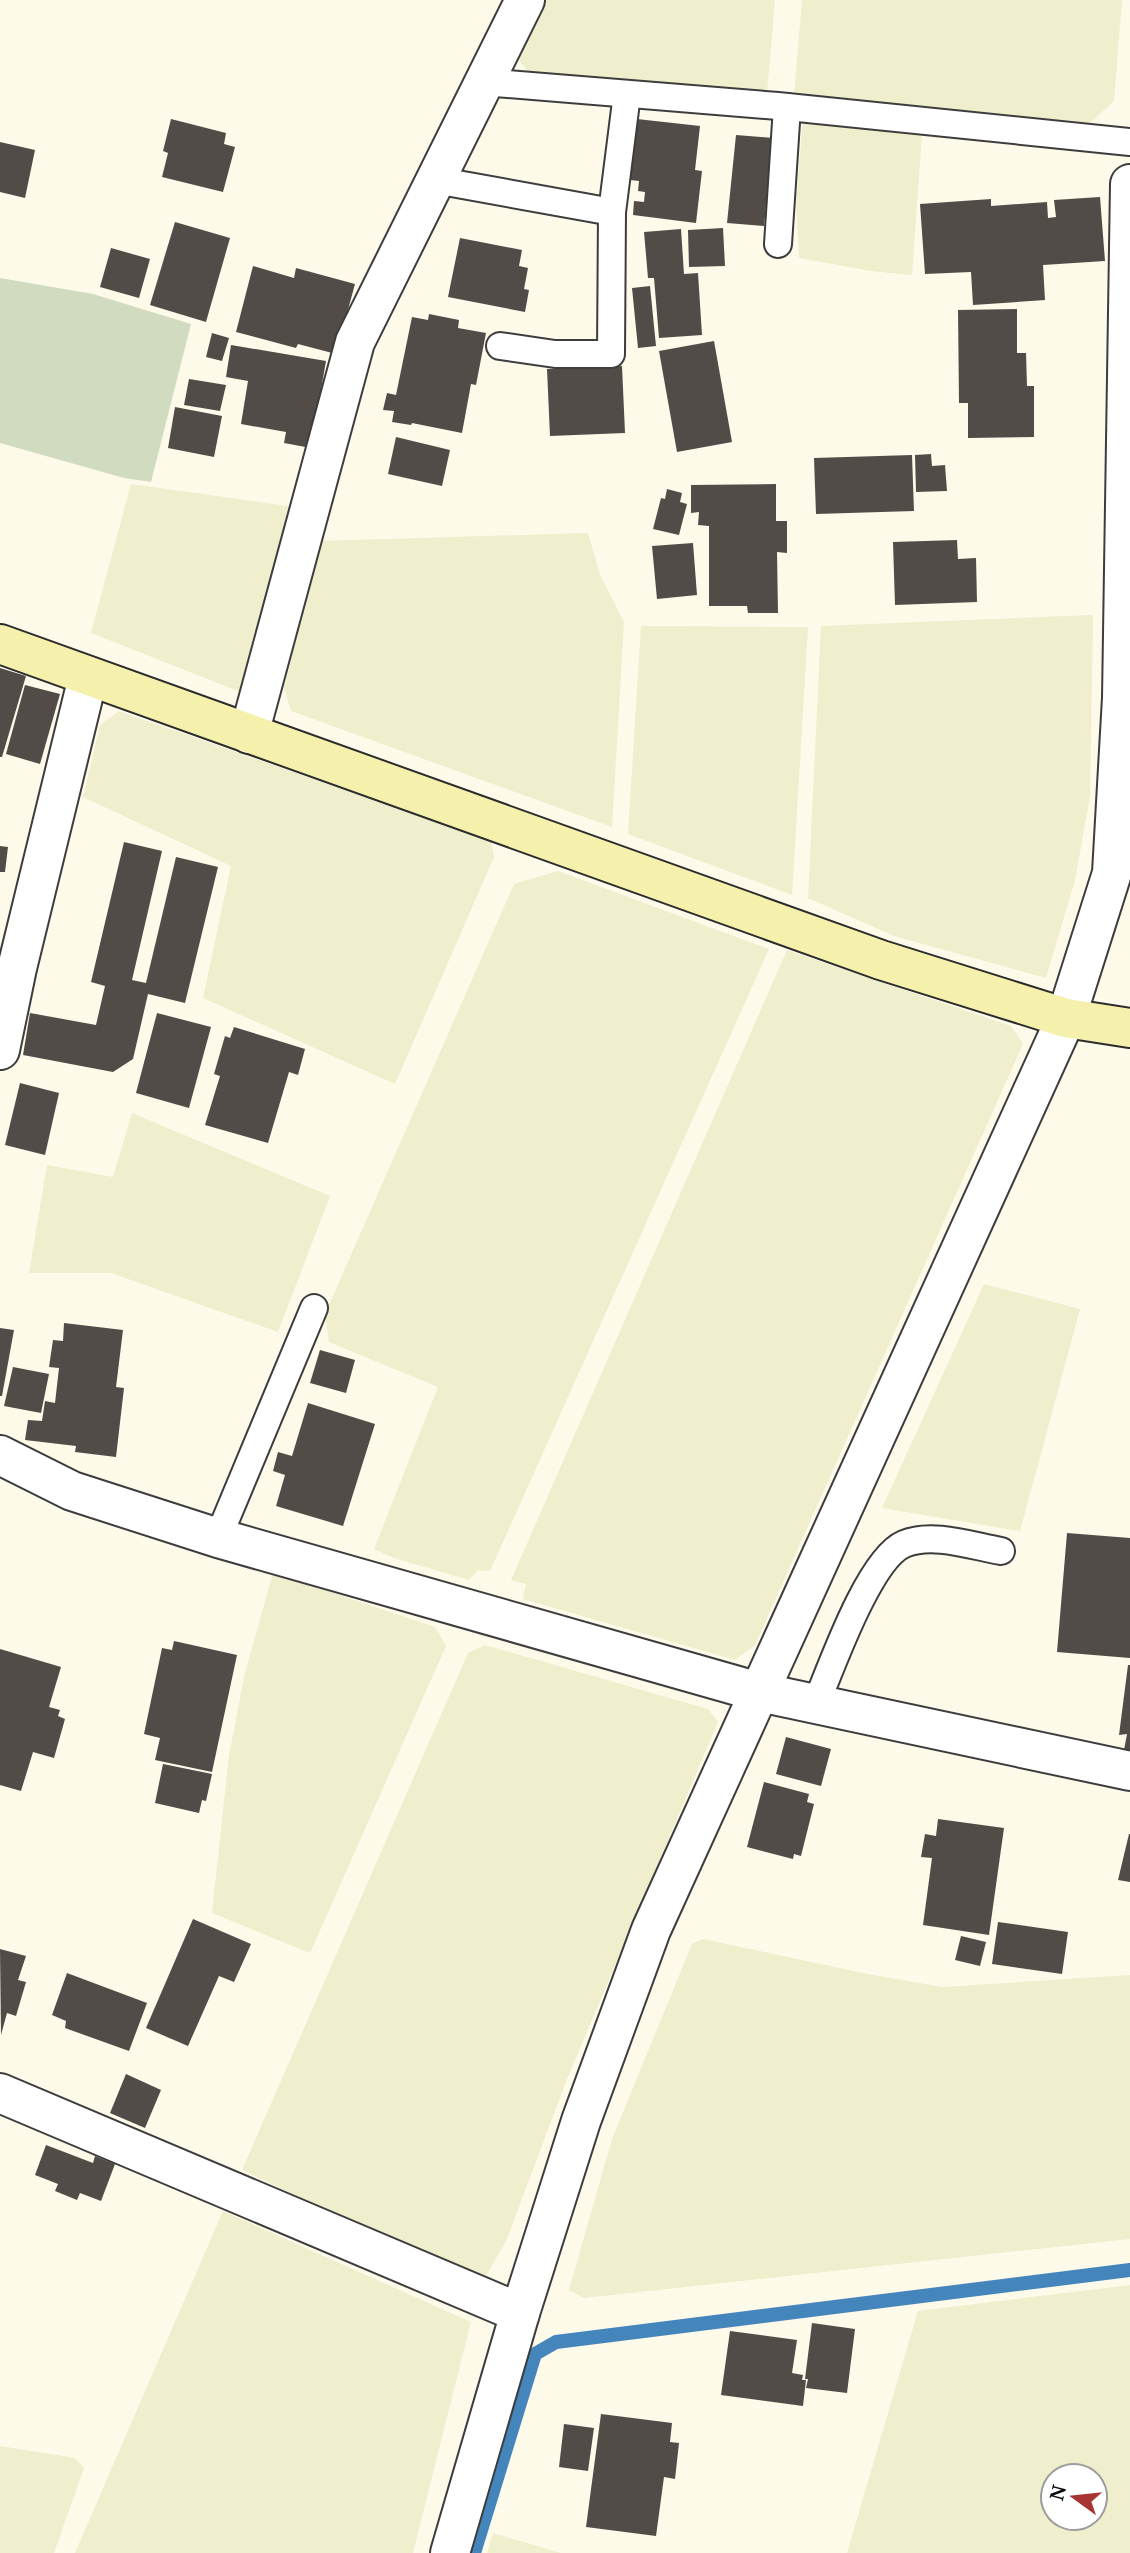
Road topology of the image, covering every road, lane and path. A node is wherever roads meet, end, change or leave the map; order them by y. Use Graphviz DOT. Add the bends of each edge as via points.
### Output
graph roads {
  1 [pos="524,0"];
  2 [pos="483,82"];
  3 [pos="627,94"];
  4 [pos="787,107"];
  5 [pos="1130,142"];
  6 [pos="435,180"];
  7 [pos="1130,184"];
  8 [pos="612,212"];
  9 [pos="778,244"];
  10 [pos="500,346"];
  11 [pos="0,644"];
  12 [pos="88,677"];
  13 [pos="250,734"];
  14 [pos="1066,1018"];
  15 [pos="1130,1028"];
  16 [pos="0,1050"];
  17 [pos="314,1308"];
  18 [pos="0,1455"];
  19 [pos="218,1538"];
  20 [pos="1001,1551"];
  21 [pos="759,1692"];
  22 [pos="816,1704"];
  23 [pos="1130,1771"];
  24 [pos="0,2093"];
  25 [pos="520,2313"];
  26 [pos="450,2553"];
  1 -- 2 [label="street"];
  2 -- 3 [label="lane"];
  2 -- 6 [label="street"];
  3 -- 4 [label="lane"];
  3 -- 8 [label="lane"];
  4 -- 5 [label="lane"];
  4 -- 9 [label="lane"];
  6 -- 8 [label="lane"];
  6 -- 13 [label="street" via="355,342"];
  7 -- 14 [label="street" via="1122,698 1112,873"];
  8 -- 10 [label="lane" via="611,354 555,354"];
  11 -- 12 [label="street"];
  12 -- 13 [label="street"];
  12 -- 16 [label="street"];
  13 -- 14 [label="street" via="881,960"];
  14 -- 15 [label="street"];
  14 -- 21 [label="street"];
  17 -- 19 [label="lane"];
  18 -- 19 [label="street" via="72,1491"];
  19 -- 21 [label="street"];
  20 -- 22 [label="lane" via="932,1539 903,1544 883,1563 851,1619"];
  21 -- 22 [label="street"];
  21 -- 25 [label="street" via="651,1930 581,2121"];
  22 -- 23 [label="street"];
  24 -- 25 [label="street"];
  25 -- 26 [label="street"];
}
